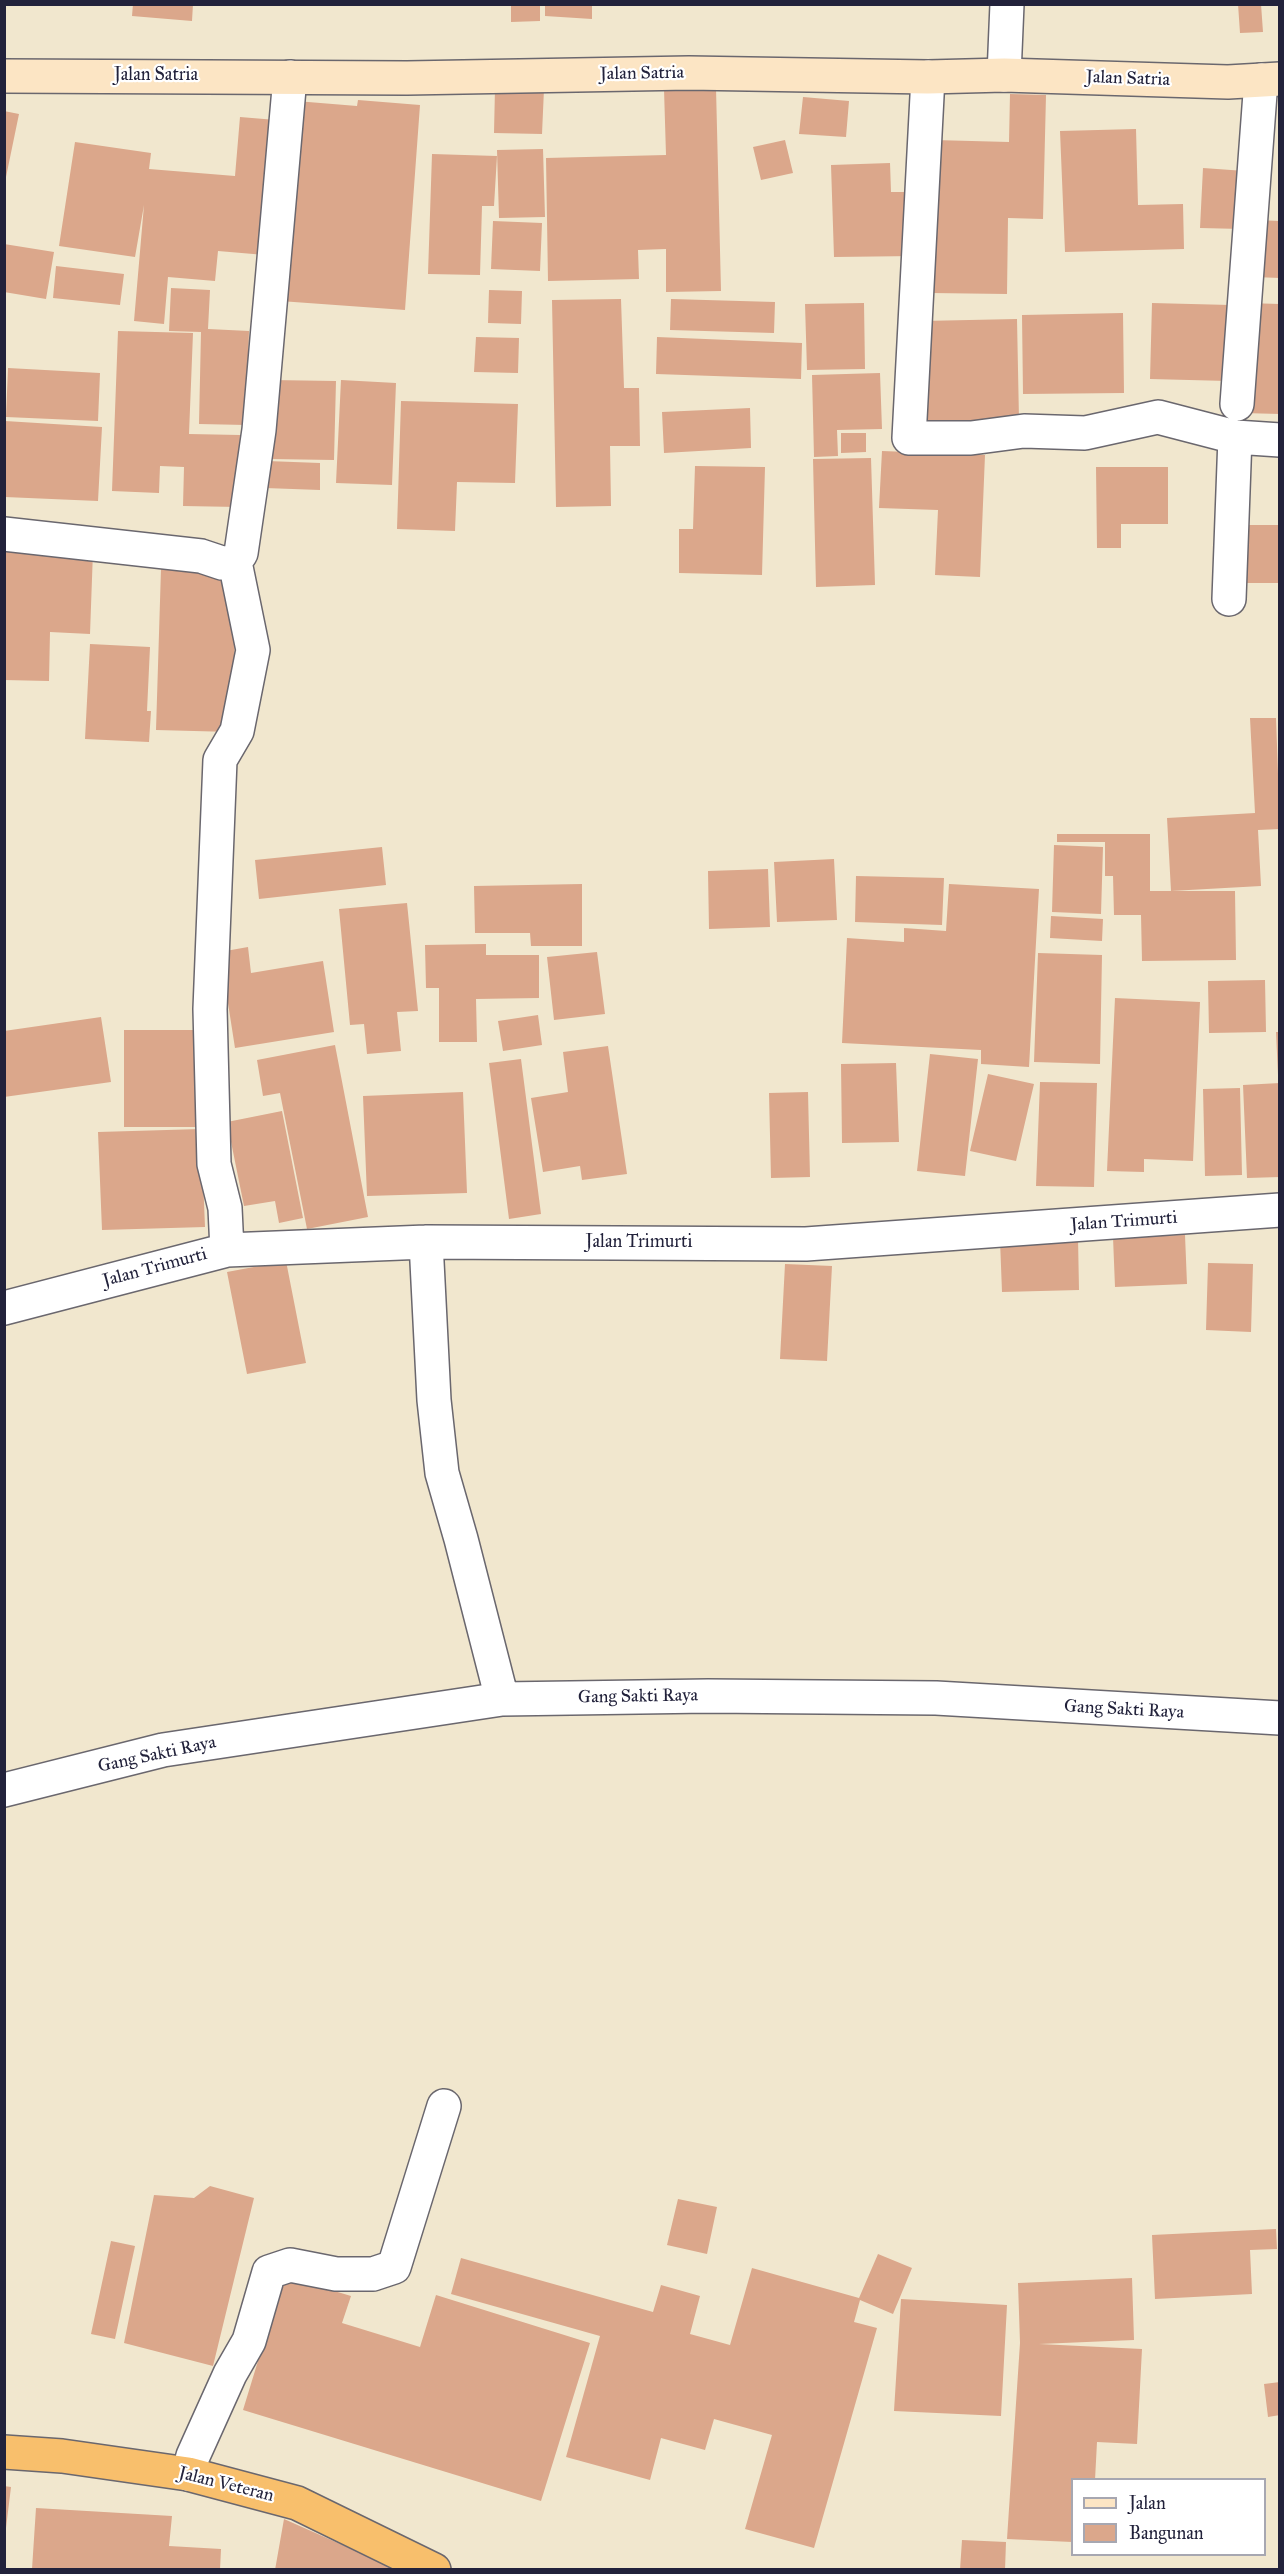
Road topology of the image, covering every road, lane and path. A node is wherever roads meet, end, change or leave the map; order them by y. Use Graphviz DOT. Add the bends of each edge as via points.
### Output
graph roads {
  1 [pos="1007,4"];
  2 [pos="1004,75"];
  3 [pos="4,76"];
  4 [pos="290,77"];
  5 [pos="928,77"];
  6 [pos="1270,79"];
  7 [pos="1237,404"];
  8 [pos="1235,437"];
  9 [pos="1280,440"];
  10 [pos="4,534"];
  11 [pos="236,562"];
  12 [pos="1229,599"];
  13 [pos="1280,1210"];
  14 [pos="426,1242"];
  15 [pos="227,1250"];
  16 [pos="4,1308"];
  17 [pos="502,1699"];
  18 [pos="1280,1718"];
  19 [pos="4,1790"];
  20 [pos="444,2106"];
  21 [pos="4,2452"];
  22 [pos="191,2465"];
  23 [pos="434,2570"];
  1 -- 2 [label="street"];
  2 -- 5 [label="street, Jalan Satria"];
  2 -- 6 [label="street, Jalan Satria" via="1228,82"];
  3 -- 4 [label="street, Jalan Satria"];
  4 -- 5 [label="street, Jalan Satria" via="689,73"];
  4 -- 11 [label="street" via="259,430 241,553"];
  5 -- 8 [label="street" via="909,438 971,438 1024,431 1085,433 1158,417"];
  6 -- 7 [label="street"];
  8 -- 9 [label="street"];
  8 -- 12 [label="street"];
  10 -- 11 [label="street"];
  11 -- 15 [label="street" via="253,650 237,732 219,760 210,1010 214,1164 225,1209"];
  13 -- 14 [label="street, Jalan Trimurti" via="806,1244"];
  14 -- 15 [label="street, Jalan Trimurti"];
  14 -- 17 [label="street" via="441,1473"];
  15 -- 16 [label="street, Jalan Trimurti"];
  17 -- 18 [label="street, Gang Sakti Raya" via="936,1698"];
  17 -- 19 [label="street, Gang Sakti Raya" via="163,1750"];
  20 -- 22 [label="street" via="394,2267 373,2274 336,2274 290,2265 269,2272 249,2341 230,2374"];
  21 -- 22 [label="highway, Jalan Veteran"];
  22 -- 23 [label="highway, Jalan Veteran" via="297,2503"];
}
